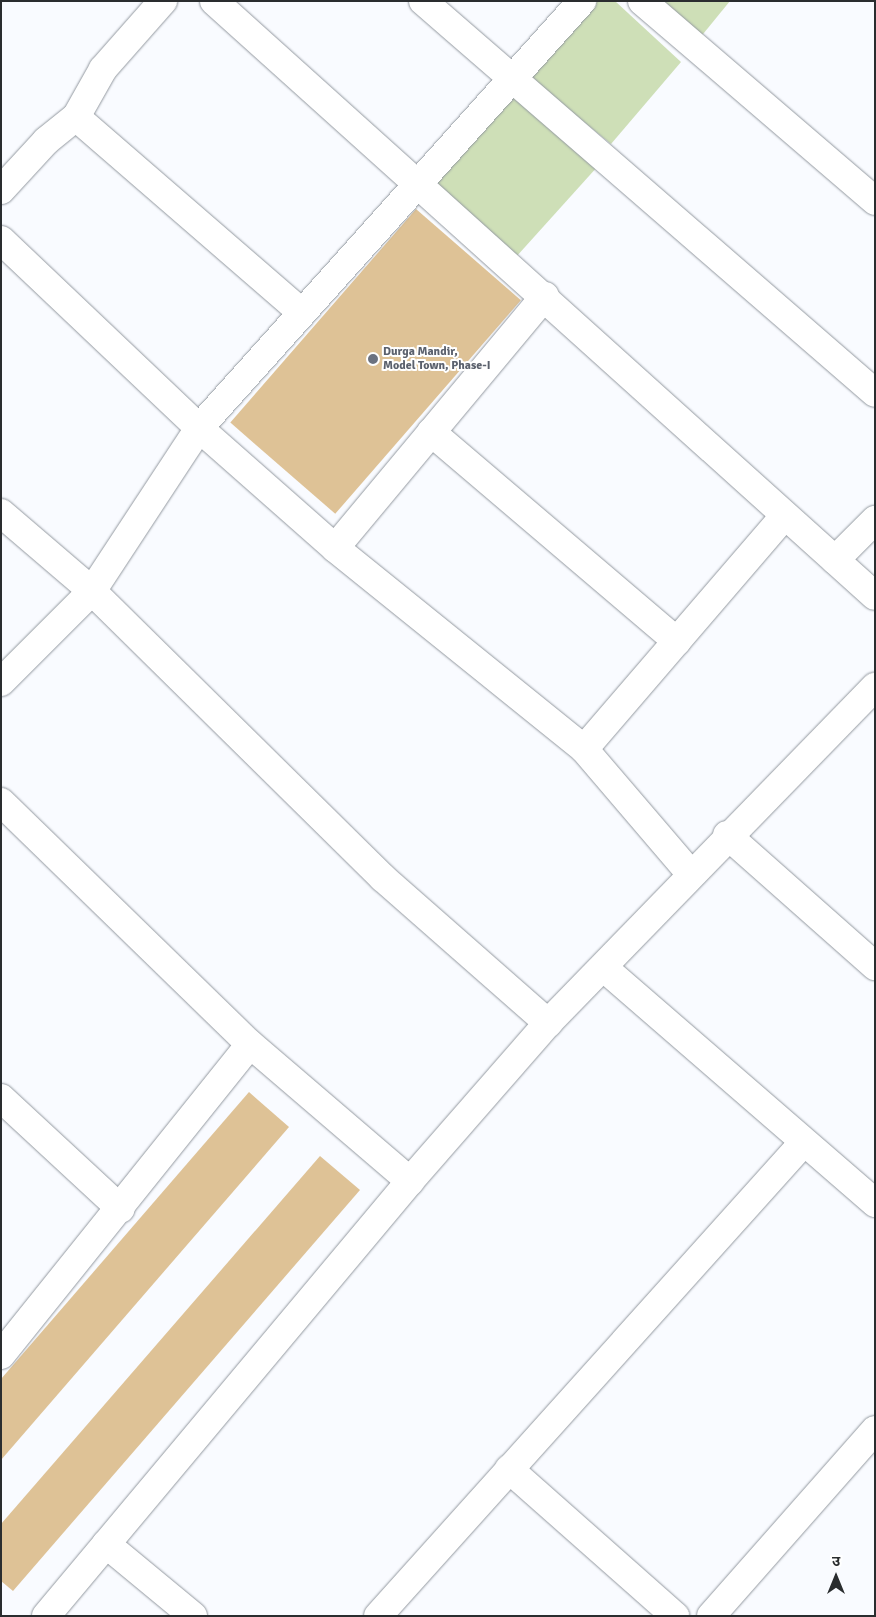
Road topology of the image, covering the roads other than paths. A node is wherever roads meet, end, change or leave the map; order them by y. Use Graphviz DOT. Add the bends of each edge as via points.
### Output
graph roads {
  1 [pos="163,1"];
  2 [pos="214,1"];
  3 [pos="423,1"];
  4 [pos="582,1"];
  5 [pos="642,1"];
  6 [pos="512,78"];
  7 [pos="76,117"];
  8 [pos="417,184"];
  9 [pos="1,190"];
  10 [pos="875,201"];
  11 [pos="1,240"];
  12 [pos="545,296"];
  13 [pos="302,313"];
  14 [pos="875,393"];
  15 [pos="199,428"];
  16 [pos="431,432"];
  17 [pos="1,513"];
  18 [pos="785,515"];
  19 [pos="875,520"];
  20 [pos="335,548"];
  21 [pos="835,560"];
  22 [pos="92,591"];
  23 [pos="875,596"];
  24 [pos="677,641"];
  25 [pos="1,682"];
  26 [pos="875,687"];
  27 [pos="584,749"];
  28 [pos="1,802"];
  29 [pos="728,835"];
  30 [pos="690,873"];
  31 [pos="871,956"];
  32 [pos="604,968"];
  33 [pos="548,1024"];
  34 [pos="250,1044"];
  35 [pos="1,1098"];
  36 [pos="803,1143"];
  37 [pos="410,1181"];
  38 [pos="871,1192"];
  39 [pos="121,1209"];
  40 [pos="1,1355"];
  41 [pos="875,1430"];
  42 [pos="509,1469"];
  43 [pos="106,1544"];
  44 [pos="46,1616"];
  45 [pos="193,1616"];
  46 [pos="378,1616"];
  47 [pos="675,1616"];
  48 [pos="711,1616"];
  1 -- 7 [label="street" via="103,69"];
  2 -- 8 [label="street"];
  3 -- 6 [label="street"];
  4 -- 6 [label="street"];
  5 -- 10 [label="street"];
  6 -- 8 [label="street"];
  6 -- 14 [label="street"];
  7 -- 9 [label="street" via="46,141"];
  7 -- 13 [label="street"];
  8 -- 12 [label="street"];
  8 -- 13 [label="street"];
  11 -- 15 [label="street"];
  12 -- 16 [label="street"];
  12 -- 18 [label="street"];
  13 -- 15 [label="street"];
  15 -- 20 [label="street"];
  15 -- 22 [label="street"];
  16 -- 20 [label="street"];
  16 -- 24 [label="street"];
  17 -- 22 [label="street"];
  18 -- 21 [label="street"];
  18 -- 24 [label="street"];
  19 -- 21 [label="street"];
  20 -- 27 [label="street"];
  21 -- 23 [label="street"];
  22 -- 25 [label="street"];
  22 -- 33 [label="street" via="384,878"];
  24 -- 27 [label="street"];
  26 -- 29 [label="street"];
  27 -- 30 [label="street"];
  28 -- 34 [label="street"];
  29 -- 30 [label="street"];
  29 -- 31 [label="street"];
  30 -- 32 [label="street"];
  32 -- 33 [label="street"];
  32 -- 36 [label="street"];
  33 -- 37 [label="street"];
  34 -- 37 [label="street"];
  34 -- 39 [label="street"];
  35 -- 39 [label="street"];
  36 -- 38 [label="street"];
  36 -- 42 [label="street"];
  37 -- 43 [label="street"];
  39 -- 40 [label="street"];
  41 -- 48 [label="street"];
  42 -- 46 [label="street"];
  42 -- 47 [label="street"];
  43 -- 44 [label="street"];
  43 -- 45 [label="street"];
}
